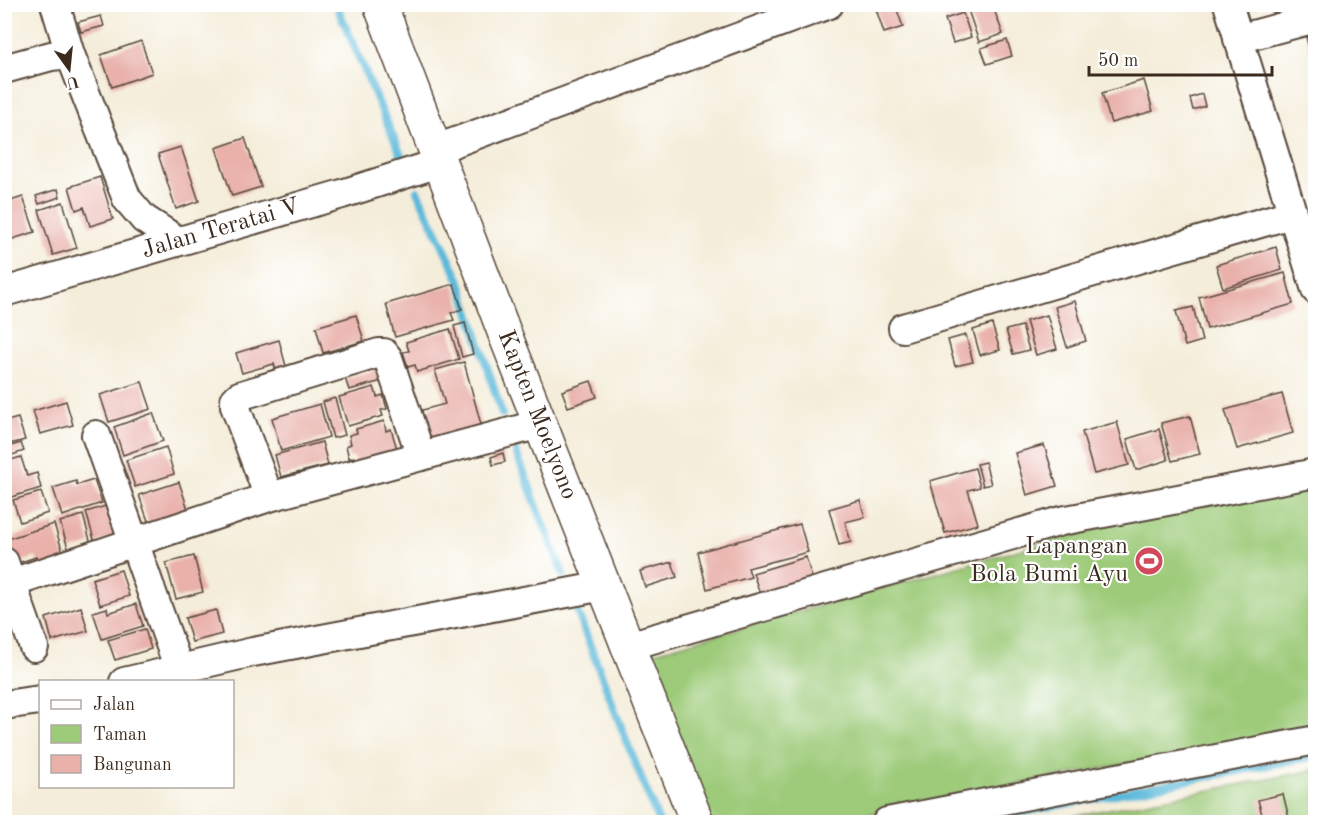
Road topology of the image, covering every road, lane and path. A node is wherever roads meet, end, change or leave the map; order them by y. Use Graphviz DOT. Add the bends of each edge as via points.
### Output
graph roads {
  1 [pos="55,4"];
  2 [pos="380,4"];
  3 [pos="829,4"];
  4 [pos="1228,4"];
  5 [pos="1316,18"];
  6 [pos="1238,39"];
  7 [pos="70,54"];
  8 [pos="4,69"];
  9 [pos="437,157"];
  10 [pos="1291,214"];
  11 [pos="178,241"];
  12 [pos="1316,290"];
  13 [pos="4,292"];
  14 [pos="903,328"];
  15 [pos="540,424"];
  16 [pos="96,435"];
  17 [pos="421,456"];
  18 [pos="1316,473"];
  19 [pos="269,497"];
  20 [pos="133,542"];
  21 [pos="8,572"];
  22 [pos="604,586"];
  23 [pos="628,646"];
  24 [pos="34,647"];
  25 [pos="179,669"];
  26 [pos="129,680"];
  27 [pos="39,700"];
  28 [pos="4,705"];
  29 [pos="1316,740"];
  30 [pos="697,822"];
  31 [pos="887,822"];
  1 -- 7 [label="street"];
  2 -- 9 [label="street, Kapten Moelyono"];
  3 -- 9 [label="street, Jalan Teratai V"];
  4 -- 6 [label="street"];
  5 -- 6 [label="street"];
  6 -- 10 [label="street"];
  7 -- 8 [label="street"];
  7 -- 11 [label="street" via="127,199 144,219"];
  9 -- 11 [label="street, Jalan Teratai V"];
  9 -- 15 [label="street, Kapten Moelyono"];
  10 -- 12 [label="street"];
  10 -- 14 [label="street"];
  11 -- 13 [label="street, Jalan Teratai V"];
  15 -- 17 [label="street"];
  15 -- 22 [label="street, Kapten Moelyono"];
  16 -- 20 [label="street"];
  17 -- 19 [label="street"];
  17 -- 19 [label="street" via="388,358 379,353 239,396 235,406"];
  18 -- 23 [label="street" via="1061,521"];
  19 -- 20 [label="street"];
  20 -- 21 [label="street"];
  20 -- 25 [label="street"];
  21 -- 24 [label="street"];
  22 -- 23 [label="street, Kapten Moelyono"];
  22 -- 25 [label="street"];
  23 -- 30 [label="street, Kapten Moelyono"];
  25 -- 26 [label="street"];
  27 -- 28 [label="street"];
  29 -- 31 [label="street"];
}
